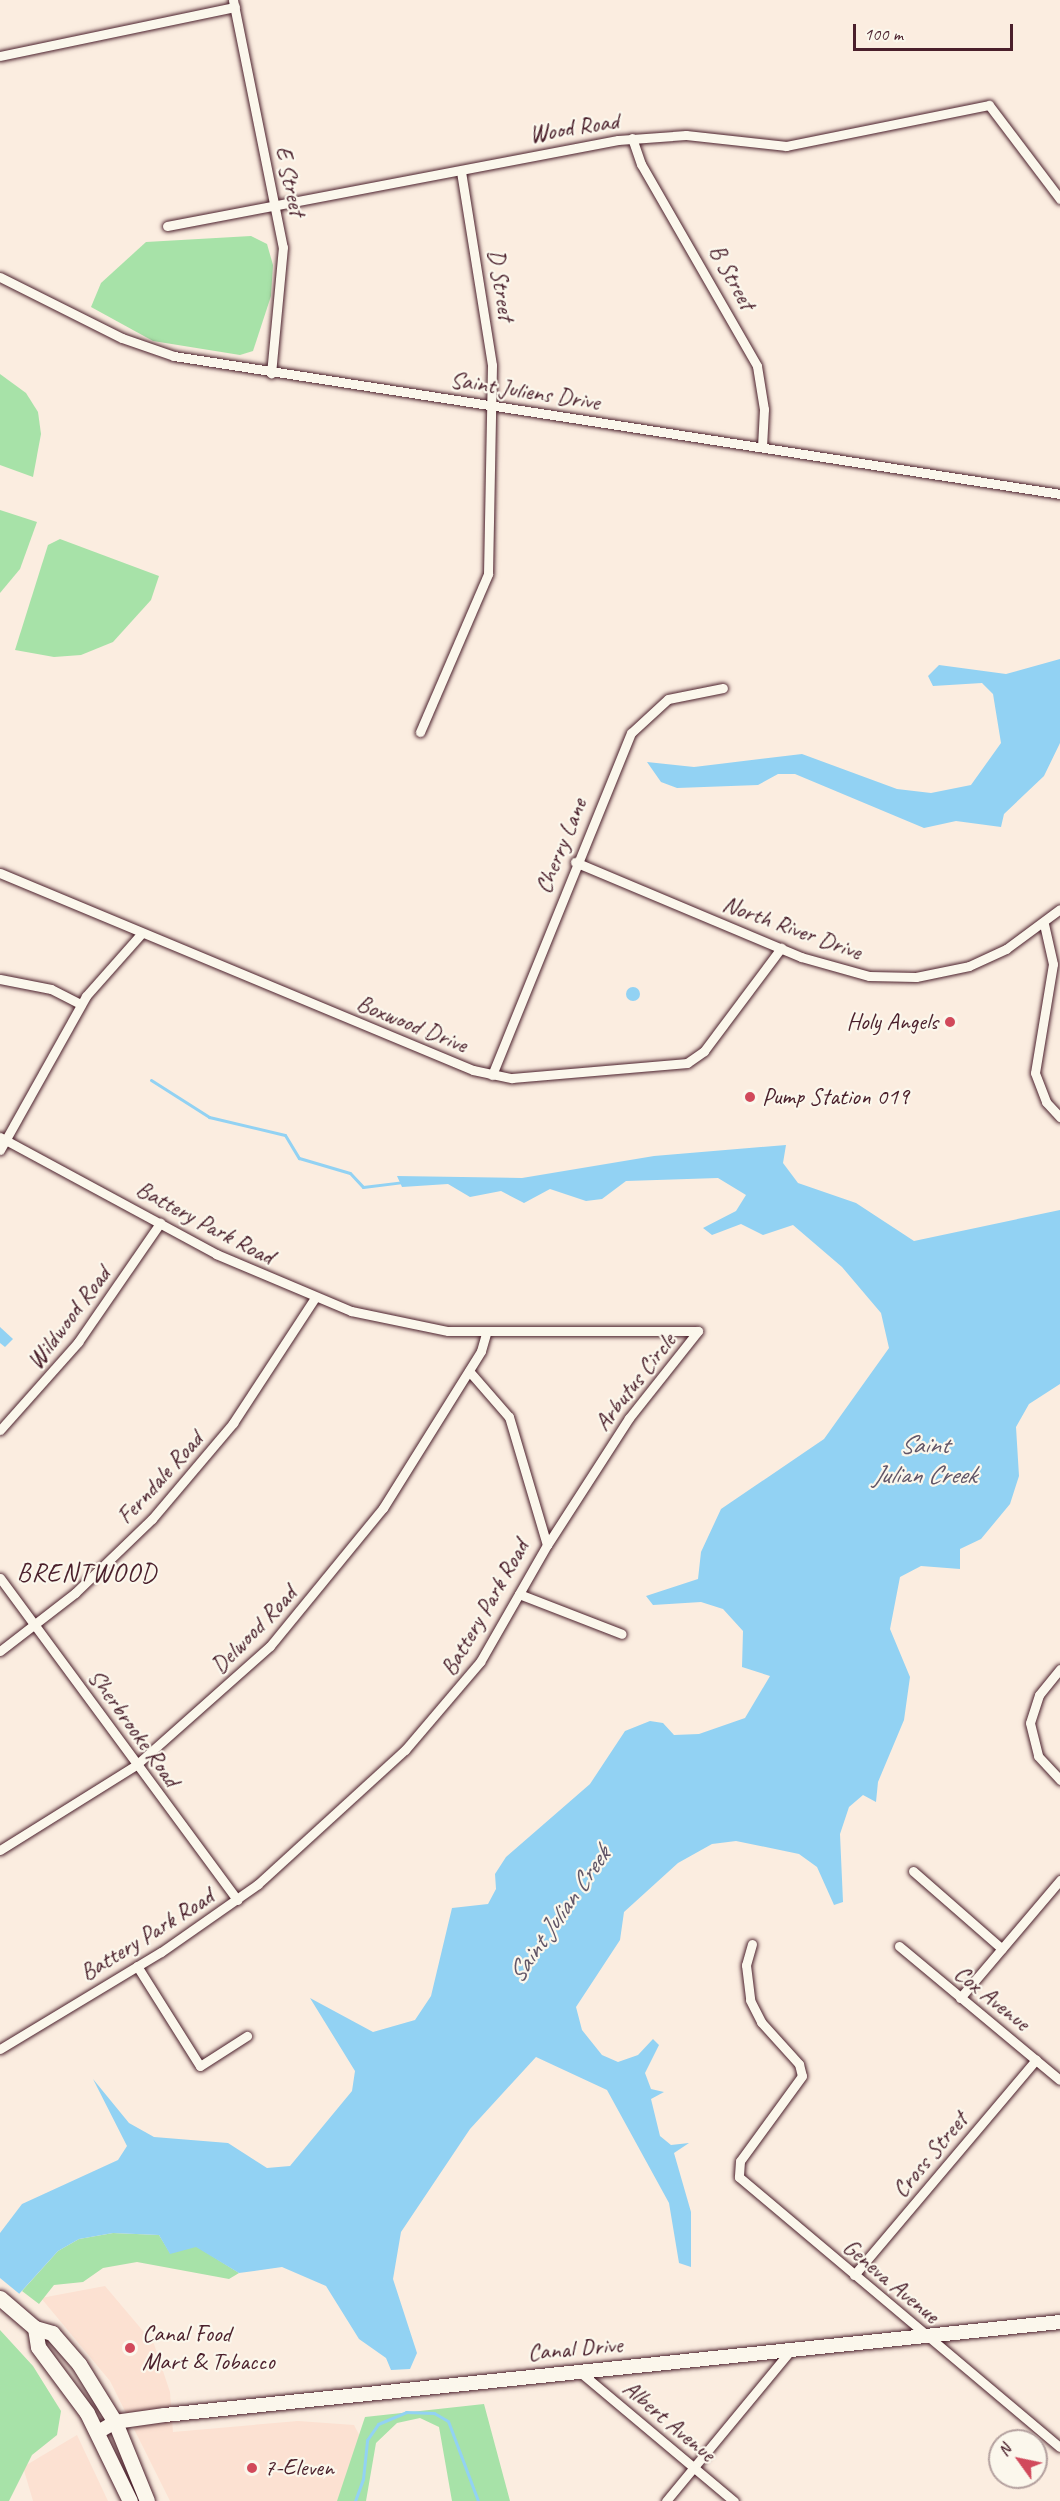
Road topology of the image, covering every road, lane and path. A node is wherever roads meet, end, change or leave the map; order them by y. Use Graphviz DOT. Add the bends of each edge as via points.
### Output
graph roads {
  1 [pos="234,4"];
  2 [pos="0,56"];
  3 [pos="632,138"];
  4 [pos="461,171"];
  5 [pos="1060,199"];
  6 [pos="278,205"];
  7 [pos="167,226"];
  8 [pos="0,277"];
  9 [pos="271,373"];
  10 [pos="492,405"];
  11 [pos="762,447"];
  12 [pos="1060,494"];
  13 [pos="723,688"];
  14 [pos="420,732"];
  15 [pos="575,862"];
  16 [pos="0,873"];
  17 [pos="1060,909"];
  18 [pos="1044,924"];
  19 [pos="142,933"];
  20 [pos="781,948"];
  21 [pos="0,979"];
  22 [pos="80,1004"];
  23 [pos="492,1075"];
  24 [pos="1060,1117"];
  25 [pos="3,1139"];
  26 [pos="0,1150"];
  27 [pos="160,1222"];
  28 [pos="314,1299"];
  29 [pos="486,1333"];
  30 [pos="469,1371"];
  31 [pos="0,1430"];
  32 [pos="547,1545"];
  33 [pos="0,1578"];
  34 [pos="519,1594"];
  35 [pos="35,1625"];
  36 [pos="622,1634"];
  37 [pos="0,1651"];
  38 [pos="1060,1670"];
  39 [pos="136,1765"];
  40 [pos="1060,1780"];
  41 [pos="0,1850"];
  42 [pos="913,1871"];
  43 [pos="1060,1880"];
  44 [pos="237,1900"];
  45 [pos="752,1944"];
  46 [pos="899,1946"];
  47 [pos="1002,1950"];
  48 [pos="137,1966"];
  49 [pos="960,1998"];
  50 [pos="247,2036"];
  51 [pos="0,2049"];
  52 [pos="1036,2060"];
  53 [pos="1060,2080"];
  54 [pos="854,2275"];
  55 [pos="0,2298"];
  56 [pos="1060,2322"];
  57 [pos="35,2328"];
  58 [pos="927,2336"];
  59 [pos="792,2350"];
  60 [pos="580,2372"];
  61 [pos="115,2422"];
  62 [pos="98,2432"];
  63 [pos="1060,2447"];
  64 [pos="694,2468"];
  65 [pos="130,2501"];
  66 [pos="147,2501"];
  67 [pos="666,2501"];
  68 [pos="734,2501"];
  1 -- 2 [label="street"];
  1 -- 6 [label="street, E Street"];
  3 -- 4 [label="street, Wood Road"];
  3 -- 5 [label="street, Wood Road" via="686,135 786,146 989,105"];
  3 -- 11 [label="street, B Street" via="641,164 756,366 764,409"];
  4 -- 6 [label="street, Wood Road"];
  4 -- 10 [label="street, D Street" via="486,304"];
  6 -- 7 [label="street, Wood Road"];
  6 -- 9 [label="street, E Street" via="283,282"];
  8 -- 9 [label="street, Saint Juliens Drive" via="122,338 174,356"];
  9 -- 10 [label="street, Saint Juliens Drive"];
  10 -- 11 [label="street, Saint Juliens Drive"];
  10 -- 14 [label="street, D Street" via="488,574"];
  11 -- 12 [label="street, Saint Juliens Drive"];
  13 -- 15 [label="street, Cherry Lane" via="680,694 640,721 623,747"];
  15 -- 20 [label="street, North River Drive"];
  15 -- 23 [label="street, Cherry Lane"];
  16 -- 19 [label="street, Boxwood Drive"];
  17 -- 18 [label="street, North River Drive"];
  18 -- 20 [label="street, North River Drive" via="992,957 916,977 849,972"];
  18 -- 24 [label="street" via="1053,964 1035,1073 1046,1102"];
  19 -- 22 [label="street"];
  19 -- 23 [label="street, Boxwood Drive"];
  20 -- 23 [label="street, Boxwood Drive" via="704,1051 687,1063 544,1078"];
  21 -- 22 [label="street" via="51,989"];
  22 -- 25 [label="street"];
  25 -- 26 [label="street"];
  25 -- 27 [label="street, Battery Park Road"];
  27 -- 28 [label="street, Battery Park Road"];
  27 -- 31 [label="street, Wildwood Road" via="78,1342"];
  28 -- 29 [label="street, Battery Park Road" via="423,1328"];
  28 -- 35 [label="street, Ferndale Road" via="201,1465 98,1572"];
  29 -- 30 [label="street"];
  29 -- 32 [label="street, Arbutus Circle" via="698,1331 629,1418"];
  30 -- 32 [label="street, Battery Park Road" via="509,1417"];
  30 -- 39 [label="street, Delwood Road" via="383,1508 304,1608 225,1690"];
  32 -- 34 [label="street, Battery Park Road"];
  33 -- 35 [label="street, Sherbrooke Road"];
  34 -- 36 [label="street"];
  34 -- 44 [label="street, Battery Park Road" via="480,1662 442,1711 311,1840"];
  35 -- 37 [label="street, Ferndale Road"];
  35 -- 39 [label="street, Sherbrooke Road"];
  38 -- 40 [label="street" via="1036,1701 1030,1723 1038,1756"];
  39 -- 41 [label="street, Delwood Road"];
  39 -- 44 [label="street, Sherbrooke Road"];
  42 -- 47 [label="street"];
  43 -- 47 [label="street"];
  44 -- 48 [label="street, Battery Park Road"];
  45 -- 54 [label="street, Geneva Avenue" via="746,1965 750,2000 801,2068 799,2081 738,2165 739,2177"];
  46 -- 49 [label="street, Cox Avenue"];
  47 -- 49 [label="street"];
  48 -- 50 [label="street" via="200,2066"];
  48 -- 51 [label="street, Battery Park Road"];
  49 -- 52 [label="street, Cox Avenue"];
  52 -- 53 [label="street, Cox Avenue"];
  52 -- 54 [label="street, Cross Street"];
  54 -- 58 [label="street, Geneva Avenue"];
  55 -- 57 [label="main road"];
  56 -- 58 [label="main road, Canal Drive"];
  57 -- 61 [label="main road" via="52,2333 66,2348"];
  57 -- 62 [label="main road" via="38,2347"];
  58 -- 59 [label="main road, Canal Drive"];
  58 -- 63 [label="street, Geneva Avenue"];
  59 -- 60 [label="main road, Canal Drive"];
  59 -- 64 [label="street"];
  60 -- 61 [label="main road, Canal Drive"];
  60 -- 64 [label="street, Albert Avenue"];
  61 -- 62 [label="main road, Canal Drive"];
  61 -- 66 [label="main road"];
  62 -- 65 [label="main road"];
  64 -- 67 [label="street"];
  64 -- 68 [label="street, Albert Avenue"];
}
